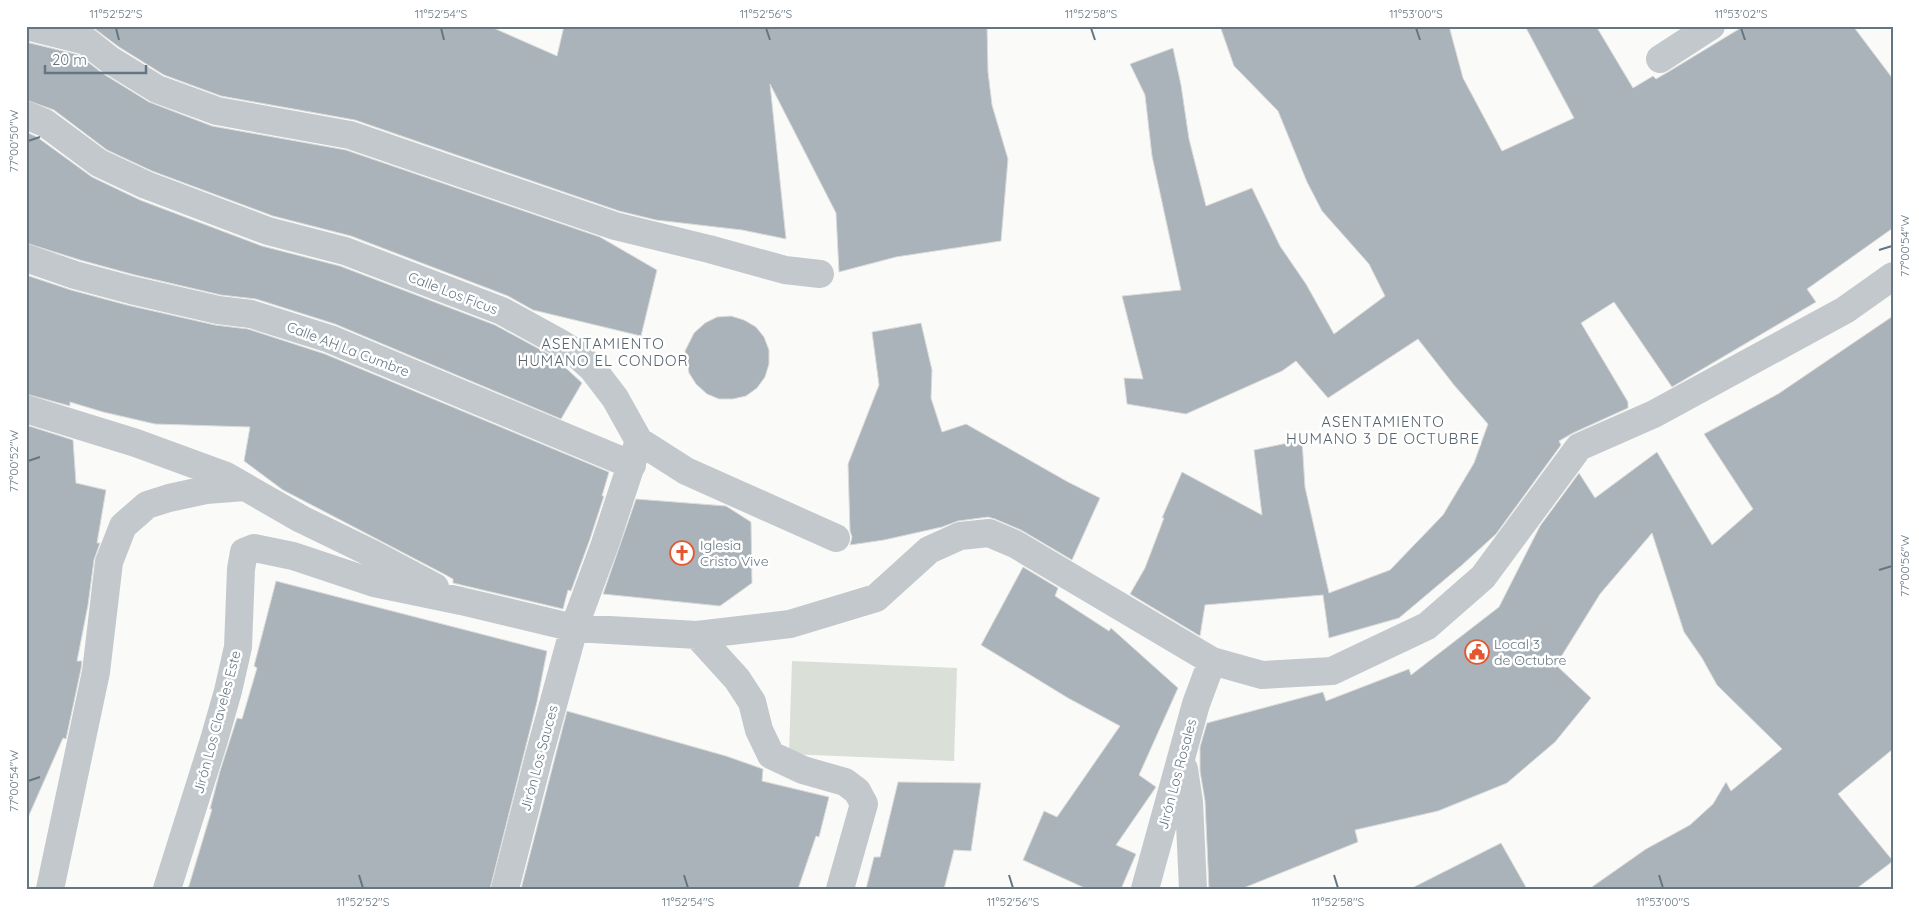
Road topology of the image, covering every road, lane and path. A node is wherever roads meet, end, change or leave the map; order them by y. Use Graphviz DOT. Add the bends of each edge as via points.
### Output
graph roads {
  1 [pos="26,26"];
  2 [pos="1711,26"];
  3 [pos="1660,59"];
  4 [pos="26,115"];
  5 [pos="26,258"];
  6 [pos="820,274"];
  7 [pos="1893,276"];
  8 [pos="26,408"];
  9 [pos="635,453"];
  10 [pos="245,487"];
  11 [pos="836,538"];
  12 [pos="461,601"];
  13 [pos="574,628"];
  14 [pos="698,635"];
  15 [pos="1212,661"];
  16 [pos="1182,758"];
  17 [pos="50,889"];
  18 [pos="168,889"];
  19 [pos="505,889"];
  20 [pos="840,889"];
  21 [pos="1145,889"];
  22 [pos="1193,889"];
  1 -- 6 [label="street" via="86,41 157,89 217,111 350,135 615,226 784,270"];
  2 -- 3 [label="street"];
  4 -- 9 [label="street, Calle Los Ficus" via="45,123 99,163 146,185 268,231 344,251 502,311 560,343 592,368 616,398"];
  5 -- 9 [label="street, Calle AH La Cumbre" via="131,290 218,310 252,314 330,339"];
  7 -- 15 [label="street" via="1844,310 1767,353 1654,414 1580,447 1483,577 1427,626 1332,671 1262,674"];
  8 -- 10 [label="street" via="136,443 226,476"];
  9 -- 11 [label="street, Calle Los Ficus" via="686,471"];
  9 -- 13 [label="street, Jirón Los Sauces"];
  10 -- 12 [label="street"];
  10 -- 17 [label="street" via="206,490 147,505 123,526 109,562 96,672"];
  12 -- 13 [label="street"];
  12 -- 18 [label="street, Jirón Los Claveles Este" via="374,583 292,556 254,548 244,552 238,647 214,740"];
  13 -- 14 [label="street"];
  13 -- 19 [label="street, Jirón Los Sauces"];
  14 -- 15 [label="street" via="790,624 876,598 929,550 960,536 989,533 1015,544"];
  14 -- 20 [label="street" via="737,679 752,702 759,730 772,755 803,770 845,782 857,791 864,804"];
  15 -- 16 [label="street, Jirón Los Rosales" via="1196,704"];
  16 -- 21 [label="street, Jirón Los Rosales"];
  16 -- 22 [label="street" via="1189,802"];
}
